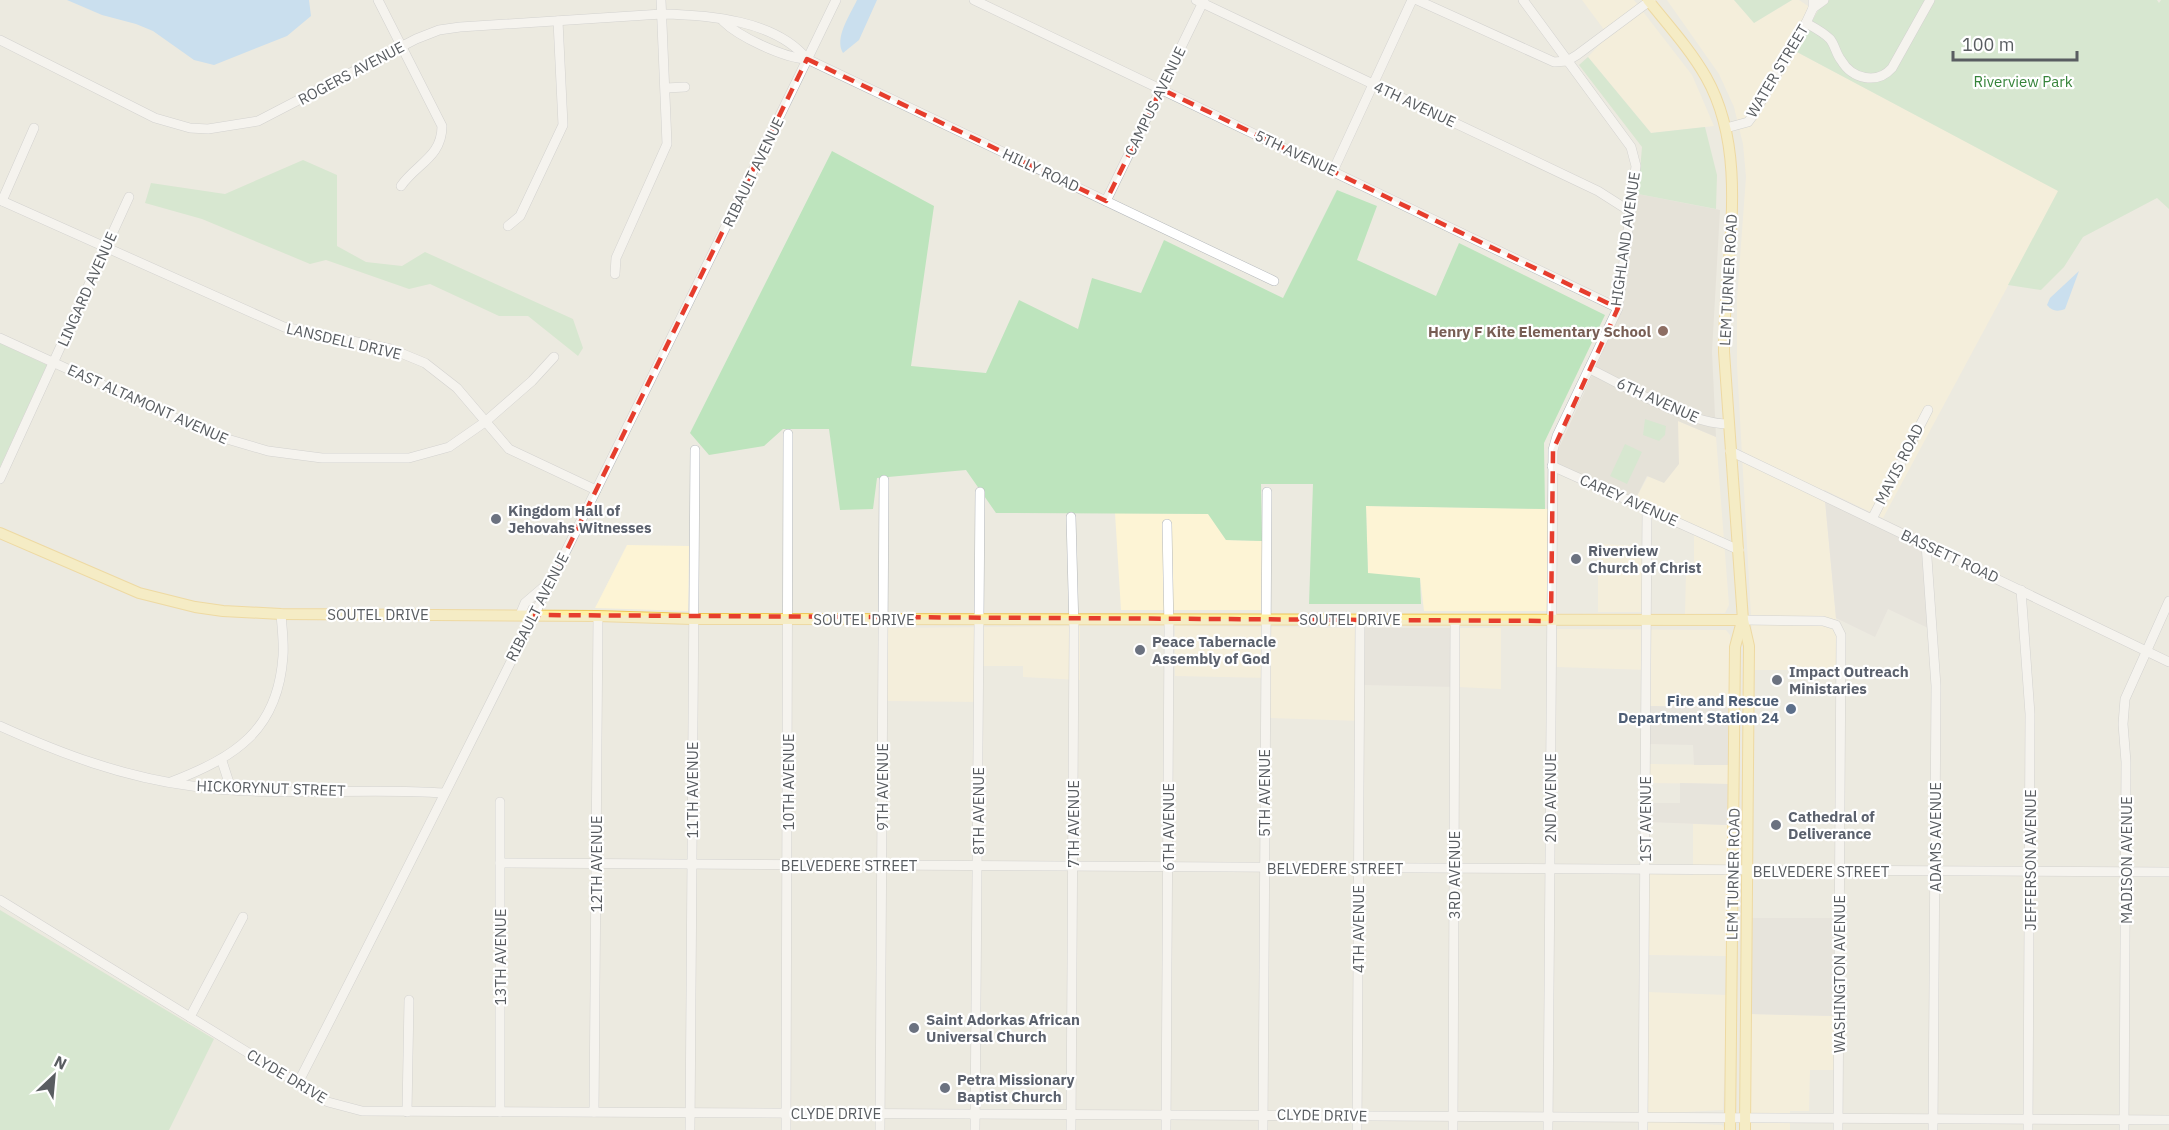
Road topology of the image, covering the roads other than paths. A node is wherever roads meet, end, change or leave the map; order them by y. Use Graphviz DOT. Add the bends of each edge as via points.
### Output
graph roads {
  1 [pos="378,0"];
  2 [pos="661,0"];
  3 [pos="836,0"];
  4 [pos="974,0"];
  5 [pos="1412,0"];
  6 [pos="1417,0"];
  7 [pos="1523,0"];
  8 [pos="1649,0"];
  9 [pos="1824,0"];
  10 [pos="1930,0"];
  11 [pos="1201,1"];
  12 [pos="1813,4"];
  13 [pos="662,14"];
  14 [pos="558,21"];
  15 [pos="1806,23"];
  16 [pos="0,40"];
  17 [pos="402,47"];
  18 [pos="807,59"];
  19 [pos="1567,61"];
  20 [pos="1374,85"];
  21 [pos="685,87"];
  22 [pos="666,88"];
  23 [pos="1161,89"];
  24 [pos="34,128"];
  25 [pos="1726,128"];
  26 [pos="1333,171"];
  27 [pos="401,186"];
  28 [pos="129,197"];
  29 [pos="1,200"];
  30 [pos="1106,201"];
  31 [pos="1631,212"];
  32 [pos="508,226"];
  33 [pos="106,248"];
  34 [pos="615,274"];
  35 [pos="1274,281"];
  36 [pos="1618,308"];
  37 [pos="0,338"];
  38 [pos="554,357"];
  39 [pos="54,363"];
  40 [pos="1590,369"];
  41 [pos="1928,410"];
  42 [pos="485,422"];
  43 [pos="1728,424"];
  44 [pos="788,434"];
  45 [pos="695,450"];
  46 [pos="1730,451"];
  47 [pos="1552,466"];
  48 [pos="0,479"];
  49 [pos="884,480"];
  50 [pos="596,490"];
  51 [pos="980,492"];
  52 [pos="1267,492"];
  53 [pos="1647,508"];
  54 [pos="1071,518"];
  55 [pos="1872,519"];
  56 [pos="1167,524"];
  57 [pos="0,533"];
  58 [pos="1926,544"];
  59 [pos="1738,550"];
  60 [pos="550,582"];
  61 [pos="2021,590"];
  62 [pos="2169,601"];
  63 [pos="281,614"];
  64 [pos="520,615"];
  65 [pos="535,615"];
  66 [pos="598,616"];
  67 [pos="978,618"];
  68 [pos="1073,618"];
  69 [pos="1169,618"];
  70 [pos="692,619"];
  71 [pos="788,619"];
  72 [pos="1266,619"];
  73 [pos="884,620"];
  74 [pos="1360,620"];
  75 [pos="1455,620"];
  76 [pos="1743,620"];
  77 [pos="1551,621"];
  78 [pos="1646,621"];
  79 [pos="2146,650"];
  80 [pos="2169,662"];
  81 [pos="0,726"];
  82 [pos="222,761"];
  83 [pos="171,782"];
  84 [pos="231,789"];
  85 [pos="444,793"];
  86 [pos="501,802"];
  87 [pos="500,863"];
  88 [pos="596,864"];
  89 [pos="691,864"];
  90 [pos="788,865"];
  91 [pos="882,866"];
  92 [pos="978,866"];
  93 [pos="1072,866"];
  94 [pos="1168,867"];
  95 [pos="1359,867"];
  96 [pos="1264,868"];
  97 [pos="1454,868"];
  98 [pos="1549,869"];
  99 [pos="1645,870"];
  100 [pos="1747,870"];
  101 [pos="1732,871"];
  102 [pos="1839,871"];
  103 [pos="1935,871"];
  104 [pos="2030,871"];
  105 [pos="2124,872"];
  106 [pos="2169,872"];
  107 [pos="0,900"];
  108 [pos="243,917"];
  109 [pos="408,1000"];
  110 [pos="190,1017"];
  111 [pos="298,1083"];
  112 [pos="407,1112"];
  113 [pos="500,1112"];
  114 [pos="594,1112"];
  115 [pos="690,1112"];
  116 [pos="786,1113"];
  117 [pos="880,1113"];
  118 [pos="975,1113"];
  119 [pos="1071,1114"];
  120 [pos="1166,1114"];
  121 [pos="1263,1115"];
  122 [pos="1357,1116"];
  123 [pos="1453,1116"];
  124 [pos="1548,1117"];
  125 [pos="1644,1117"];
  126 [pos="1730,1118"];
  127 [pos="1745,1118"];
  128 [pos="1838,1118"];
  129 [pos="1934,1119"];
  130 [pos="2028,1119"];
  131 [pos="2124,1119"];
  132 [pos="2169,1120"];
  133 [pos="690,1130"];
  134 [pos="786,1130"];
  135 [pos="880,1130"];
  136 [pos="975,1130"];
  137 [pos="1071,1130"];
  138 [pos="1166,1130"];
  139 [pos="1263,1130"];
  140 [pos="1357,1130"];
  141 [pos="1453,1130"];
  142 [pos="1548,1130"];
  143 [pos="1643,1130"];
  144 [pos="1730,1130"];
  145 [pos="1745,1130"];
  146 [pos="1838,1130"];
  147 [pos="1934,1130"];
  148 [pos="2028,1130"];
  149 [pos="2124,1130"];
  1 -- 17 [label="street"];
  2 -- 13 [label="street"];
  3 -- 18 [label="street, RIBAULT AVENUE"];
  4 -- 23 [label="street, 5TH AVENUE"];
  5 -- 20 [label="street"];
  6 -- 19 [label="street" via="1547,61"];
  7 -- 19 [label="street, HIGHLAND AVENUE"];
  8 -- 19 [label="street"];
  8 -- 25 [label="main road, LEM TURNER ROAD" via="1706,77"];
  9 -- 12 [label="street"];
  10 -- 15 [label="street" via="1892,68 1873,79 1846,69 1832,42"];
  11 -- 20 [label="street, 4TH AVENUE"];
  11 -- 23 [label="street, CAMPUS AVENUE"];
  12 -- 15 [label="street, WATER STREET"];
  13 -- 14 [label="street, ROGERS AVENUE"];
  13 -- 18 [label="street, ROGERS AVENUE" via="741,21 797,47"];
  13 -- 22 [label="street"];
  14 -- 17 [label="street, ROGERS AVENUE" via="439,30"];
  14 -- 32 [label="street" via="563,125 520,216"];
  15 -- 25 [label="street, WATER STREET" via="1748,122"];
  16 -- 17 [label="street, ROGERS AVENUE" via="155,118 208,129 258,121"];
  17 -- 27 [label="street" via="439,117 442,136 433,155 410,172"];
  18 -- 30 [label="street, HILLY ROAD"];
  18 -- 50 [label="street, RIBAULT AVENUE"];
  19 -- 31 [label="street, HIGHLAND AVENUE" via="1635,156"];
  20 -- 26 [label="street"];
  20 -- 31 [label="street, 4TH AVENUE" via="1598,191"];
  21 -- 22 [label="street"];
  22 -- 34 [label="street" via="667,144 616,258"];
  23 -- 26 [label="street, 5TH AVENUE"];
  23 -- 30 [label="street, CAMPUS AVENUE"];
  24 -- 29 [label="street"];
  25 -- 43 [label="main road, LEM TURNER ROAD" via="1732,178 1724,311"];
  26 -- 36 [label="street, 5TH AVENUE"];
  28 -- 33 [label="street, LINGARD AVENUE"];
  29 -- 33 [label="street, LANSDELL DRIVE"];
  30 -- 35 [label="street, HILLY ROAD"];
  31 -- 36 [label="street, HIGHLAND AVENUE"];
  33 -- 39 [label="street, LINGARD AVENUE"];
  33 -- 42 [label="street, LANSDELL DRIVE" via="284,327 405,354 440,373"];
  36 -- 40 [label="street, HIGHLAND AVENUE"];
  37 -- 39 [label="street, EAST ALTAMONT AVENUE"];
  38 -- 42 [label="street, EAST ALTAMONT AVENUE"];
  39 -- 42 [label="street, EAST ALTAMONT AVENUE" via="210,434 295,456 421,457 449,447"];
  39 -- 48 [label="street, LINGARD AVENUE"];
  40 -- 43 [label="street, 6TH AVENUE" via="1711,424"];
  40 -- 47 [label="street, HIGHLAND AVENUE" via="1557,436"];
  41 -- 55 [label="street, MAVIS ROAD"];
  42 -- 50 [label="street, LANSDELL DRIVE" via="509,448"];
  43 -- 46 [label="main road, LEM TURNER ROAD"];
  44 -- 71 [label="street, 10TH AVENUE"];
  45 -- 70 [label="street, 11TH AVENUE"];
  46 -- 55 [label="street, BASSETT ROAD"];
  46 -- 59 [label="main road, LEM TURNER ROAD"];
  47 -- 53 [label="street, CAREY AVENUE"];
  47 -- 77 [label="street, 2ND AVENUE"];
  49 -- 73 [label="street, 9TH AVENUE"];
  50 -- 60 [label="street, RIBAULT AVENUE"];
  51 -- 67 [label="street, 8TH AVENUE"];
  52 -- 72 [label="street, 5TH AVENUE"];
  53 -- 59 [label="street, CAREY AVENUE"];
  53 -- 78 [label="street, 1ST AVENUE"];
  54 -- 68 [label="street, 7TH AVENUE"];
  55 -- 58 [label="street, BASSETT ROAD"];
  56 -- 69 [label="street, 6TH AVENUE"];
  57 -- 63 [label="main road, SOUTEL DRIVE" via="139,593 195,607"];
  58 -- 61 [label="street, BASSETT ROAD"];
  58 -- 103 [label="street, ADAMS AVENUE" via="1936,686"];
  59 -- 76 [label="main road, LEM TURNER ROAD"];
  60 -- 64 [label="street" via="525,603"];
  60 -- 65 [label="street, RIBAULT AVENUE"];
  61 -- 79 [label="street, BASSETT ROAD"];
  61 -- 104 [label="street, JEFFERSON AVENUE" via="2030,714"];
  62 -- 79 [label="street, MADISON AVENUE"];
  63 -- 64 [label="main road, SOUTEL DRIVE"];
  63 -- 82 [label="street" via="283,654 276,693 256,730"];
  64 -- 65 [label="main road, SOUTEL DRIVE"];
  65 -- 66 [label="main road, SOUTEL DRIVE"];
  65 -- 85 [label="street, RIBAULT AVENUE"];
  66 -- 70 [label="main road, SOUTEL DRIVE"];
  66 -- 88 [label="street, 12TH AVENUE"];
  67 -- 68 [label="main road, SOUTEL DRIVE"];
  67 -- 73 [label="main road, SOUTEL DRIVE"];
  67 -- 92 [label="street, 8TH AVENUE"];
  68 -- 69 [label="main road, SOUTEL DRIVE"];
  68 -- 93 [label="street, 7TH AVENUE"];
  69 -- 72 [label="main road, SOUTEL DRIVE"];
  69 -- 94 [label="street, 6TH AVENUE"];
  70 -- 71 [label="main road, SOUTEL DRIVE"];
  70 -- 89 [label="street, 11TH AVENUE"];
  71 -- 73 [label="main road, SOUTEL DRIVE"];
  71 -- 90 [label="street, 10TH AVENUE"];
  72 -- 74 [label="main road, SOUTEL DRIVE"];
  72 -- 96 [label="street, 5TH AVENUE"];
  73 -- 91 [label="street, 9TH AVENUE"];
  74 -- 75 [label="main road, SOUTEL DRIVE"];
  74 -- 95 [label="street, 4TH AVENUE"];
  75 -- 77 [label="main road, SOUTEL DRIVE"];
  75 -- 97 [label="street, 3RD AVENUE"];
  76 -- 78 [label="main road, SOUTEL DRIVE"];
  76 -- 100 [label="main road, LEM TURNER ROAD" via="1749,646"];
  76 -- 101 [label="main road, LEM TURNER ROAD" via="1735,647"];
  76 -- 102 [label="street, WASHINGTON AVENUE" via="1823,621 1839,630"];
  77 -- 78 [label="main road, SOUTEL DRIVE"];
  77 -- 98 [label="street, 2ND AVENUE"];
  78 -- 99 [label="street, 1ST AVENUE"];
  79 -- 80 [label="street, BASSETT ROAD"];
  79 -- 105 [label="street, MADISON AVENUE" via="2122,713 2126,762"];
  81 -- 83 [label="street, HICKORYNUT STREET" via="85,762"];
  82 -- 83 [label="street"];
  82 -- 84 [label="street"];
  83 -- 84 [label="street, HICKORYNUT STREET"];
  84 -- 85 [label="street, HICKORYNUT STREET"];
  85 -- 111 [label="street, RIBAULT AVENUE"];
  86 -- 87 [label="street, 13TH AVENUE"];
  87 -- 88 [label="street, BELVEDERE STREET"];
  87 -- 113 [label="street, 13TH AVENUE"];
  88 -- 89 [label="street, BELVEDERE STREET"];
  88 -- 114 [label="street, 12TH AVENUE"];
  89 -- 90 [label="street, BELVEDERE STREET"];
  89 -- 115 [label="street, 11TH AVENUE"];
  90 -- 91 [label="street, BELVEDERE STREET"];
  90 -- 116 [label="street, 10TH AVENUE"];
  91 -- 92 [label="street, BELVEDERE STREET"];
  91 -- 117 [label="street, 9TH AVENUE"];
  92 -- 93 [label="street, BELVEDERE STREET"];
  92 -- 118 [label="street, 8TH AVENUE"];
  93 -- 94 [label="street, BELVEDERE STREET"];
  93 -- 119 [label="street, 7TH AVENUE"];
  94 -- 96 [label="street, BELVEDERE STREET"];
  94 -- 120 [label="street, 6TH AVENUE"];
  95 -- 96 [label="street, BELVEDERE STREET"];
  95 -- 97 [label="street, BELVEDERE STREET"];
  95 -- 122 [label="street, 4TH AVENUE"];
  96 -- 121 [label="street, 5TH AVENUE"];
  97 -- 98 [label="street, BELVEDERE STREET"];
  97 -- 123 [label="street, 3RD AVENUE"];
  98 -- 99 [label="street, BELVEDERE STREET"];
  98 -- 124 [label="street, 2ND AVENUE"];
  99 -- 101 [label="street, BELVEDERE STREET"];
  99 -- 125 [label="street, 1ST AVENUE"];
  100 -- 101 [label="street, BELVEDERE STREET"];
  100 -- 102 [label="street, BELVEDERE STREET"];
  100 -- 127 [label="main road, LEM TURNER ROAD"];
  101 -- 126 [label="main road, LEM TURNER ROAD"];
  102 -- 103 [label="street, BELVEDERE STREET"];
  102 -- 128 [label="street, WASHINGTON AVENUE"];
  103 -- 104 [label="street, BELVEDERE STREET"];
  103 -- 129 [label="street, ADAMS AVENUE"];
  104 -- 105 [label="street, BELVEDERE STREET"];
  104 -- 130 [label="street, JEFFERSON AVENUE"];
  105 -- 106 [label="street, BELVEDERE STREET"];
  105 -- 131 [label="street, MADISON AVENUE"];
  107 -- 110 [label="street, CLYDE DRIVE"];
  108 -- 110 [label="street"];
  109 -- 112 [label="street"];
  110 -- 111 [label="street, CLYDE DRIVE"];
  111 -- 112 [label="street, CLYDE DRIVE" via="328,1102 350,1110"];
  112 -- 113 [label="street, CLYDE DRIVE"];
  113 -- 114 [label="street, CLYDE DRIVE"];
  114 -- 115 [label="street, CLYDE DRIVE"];
  115 -- 116 [label="street, CLYDE DRIVE"];
  115 -- 133 [label="street, 11TH AVENUE"];
  116 -- 117 [label="street, CLYDE DRIVE"];
  116 -- 134 [label="street, 10TH AVENUE"];
  117 -- 118 [label="street, CLYDE DRIVE"];
  117 -- 135 [label="street, 9TH AVENUE"];
  118 -- 119 [label="street, CLYDE DRIVE"];
  118 -- 136 [label="street, 8TH AVENUE"];
  119 -- 120 [label="street, CLYDE DRIVE"];
  119 -- 137 [label="street, 7TH AVENUE"];
  120 -- 121 [label="street, CLYDE DRIVE"];
  120 -- 138 [label="street, 6TH AVENUE"];
  121 -- 122 [label="street, CLYDE DRIVE"];
  121 -- 139 [label="street, 5TH AVENUE"];
  122 -- 123 [label="street, CLYDE DRIVE"];
  122 -- 140 [label="street, 4TH AVENUE"];
  123 -- 124 [label="street, CLYDE DRIVE"];
  123 -- 141 [label="street, 3RD AVENUE"];
  124 -- 125 [label="street, CLYDE DRIVE"];
  124 -- 142 [label="street, 2ND AVENUE"];
  125 -- 126 [label="street, CLYDE DRIVE"];
  125 -- 143 [label="street, 1ST AVENUE"];
  126 -- 127 [label="street, CLYDE DRIVE"];
  126 -- 144 [label="main road, LEM TURNER ROAD"];
  127 -- 128 [label="street, CLYDE DRIVE"];
  127 -- 145 [label="main road, LEM TURNER ROAD"];
  128 -- 129 [label="street, CLYDE DRIVE"];
  128 -- 146 [label="street, WASHINGTON AVENUE"];
  129 -- 130 [label="street, CLYDE DRIVE"];
  129 -- 147 [label="street, ADAMS AVENUE"];
  130 -- 131 [label="street, CLYDE DRIVE"];
  130 -- 148 [label="street, JEFFERSON AVENUE"];
  131 -- 132 [label="street, CLYDE DRIVE"];
  131 -- 149 [label="street, MADISON AVENUE"];
}
